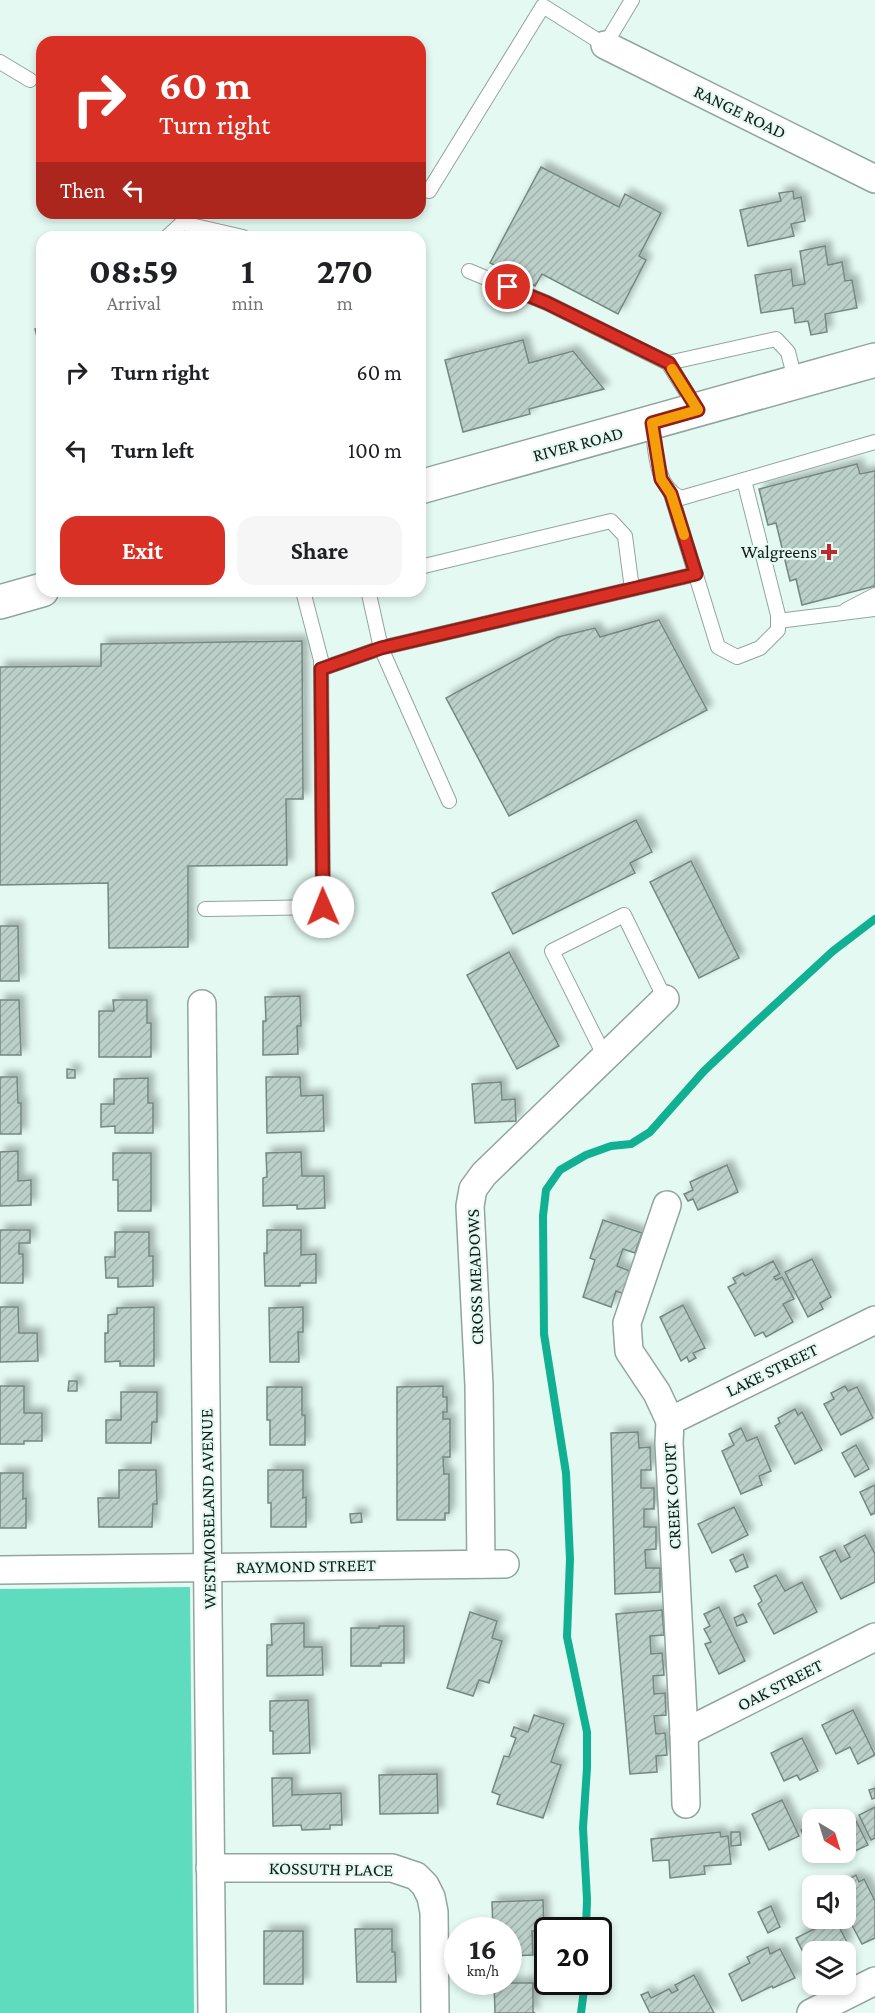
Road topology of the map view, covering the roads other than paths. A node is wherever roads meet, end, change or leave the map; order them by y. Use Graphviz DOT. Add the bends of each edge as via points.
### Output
graph roads {
  1 [pos="632,0"];
  2 [pos="544,3"];
  3 [pos="605,45"];
  4 [pos="0,62"];
  5 [pos="30,80"];
  6 [pos="875,179"];
  7 [pos="429,191"];
  8 [pos="173,231"];
  9 [pos="217,231"];
  10 [pos="469,271"];
  11 [pos="875,360"];
  12 [pos="669,363"];
  13 [pos="796,383"];
  14 [pos="698,410"];
  15 [pos="652,423"];
  16 [pos="875,442"];
  17 [pos="744,480"];
  18 [pos="426,485"];
  19 [pos="671,494"];
  20 [pos="426,566"];
  21 [pos="696,574"];
  22 [pos="632,589"];
  23 [pos="36,592"];
  24 [pos="875,595"];
  25 [pos="305,597"];
  26 [pos="370,597"];
  27 [pos="0,602"];
  28 [pos="875,609"];
  29 [pos="839,614"];
  30 [pos="778,621"];
  31 [pos="381,648"];
  32 [pos="321,669"];
  33 [pos="449,801"];
  34 [pos="204,909"];
  35 [pos="665,999"];
  36 [pos="202,1004"];
  37 [pos="605,1057"];
  38 [pos="667,1205"];
  39 [pos="875,1320"];
  40 [pos="670,1421"];
  41 [pos="493,1564"];
  42 [pos="208,1568"];
  43 [pos="0,1570"];
  44 [pos="875,1637"];
  45 [pos="684,1733"];
  46 [pos="686,1804"];
  47 [pos="210,1868"];
  48 [pos="875,1981"];
  49 [pos="212,2013"];
  50 [pos="435,2013"];
  51 [pos="811,2013"];
  1 -- 3 [label="lane"];
  2 -- 3 [label="lane"];
  2 -- 7 [label="lane"];
  3 -- 6 [label="street, RANGE ROAD"];
  4 -- 5 [label="lane"];
  8 -- 9 [label="lane" via="182,223"];
  10 -- 12 [label="lane" via="547,303"];
  11 -- 13 [label="main road, RIVER ROAD"];
  12 -- 13 [label="lane" via="776,339 788,352"];
  12 -- 14 [label="lane"];
  13 -- 14 [label="main road, RIVER ROAD"];
  14 -- 15 [label="main road, RIVER ROAD"];
  15 -- 18 [label="main road, RIVER ROAD"];
  15 -- 19 [label="lane" via="661,479"];
  16 -- 17 [label="lane"];
  17 -- 19 [label="lane" via="681,498"];
  17 -- 30 [label="lane"];
  19 -- 21 [label="lane"];
  20 -- 22 [label="lane" via="611,521 625,536"];
  21 -- 22 [label="lane"];
  21 -- 30 [label="lane" via="718,647 737,657 760,648 778,630"];
  22 -- 31 [label="lane"];
  23 -- 27 [label="main road"];
  24 -- 29 [label="lane"];
  25 -- 32 [label="lane"];
  26 -- 31 [label="lane"];
  28 -- 29 [label="lane"];
  29 -- 30 [label="lane"];
  31 -- 32 [label="lane"];
  31 -- 33 [label="lane"];
  32 -- 34 [label="lane" via="323,907"];
  35 -- 37 [label="street, CROSS MEADOWS"];
  35 -- 37 [label="lane" via="624,915 552,951"];
  36 -- 42 [label="street, WESTMORELAND AVENUE"];
  37 -- 41 [label="street, CROSS MEADOWS" via="484,1174 474,1188 470,1206"];
  38 -- 40 [label="street, CREEK COURT" via="627,1323 629,1351"];
  39 -- 40 [label="street, LAKE STREET"];
  40 -- 45 [label="street, CREEK COURT"];
  41 -- 42 [label="street, RAYMOND STREET"];
  42 -- 43 [label="street, RAYMOND STREET"];
  42 -- 47 [label="street, WESTMORELAND AVENUE"];
  44 -- 45 [label="street, OAK STREET"];
  45 -- 46 [label="street, CREEK COURT"];
  47 -- 49 [label="street, WESTMORELAND AVENUE"];
  47 -- 50 [label="street, KOSSUTH PLACE" via="376,1867 416,1876 425,1885 434,1912"];
  48 -- 51 [label="street"];
}
